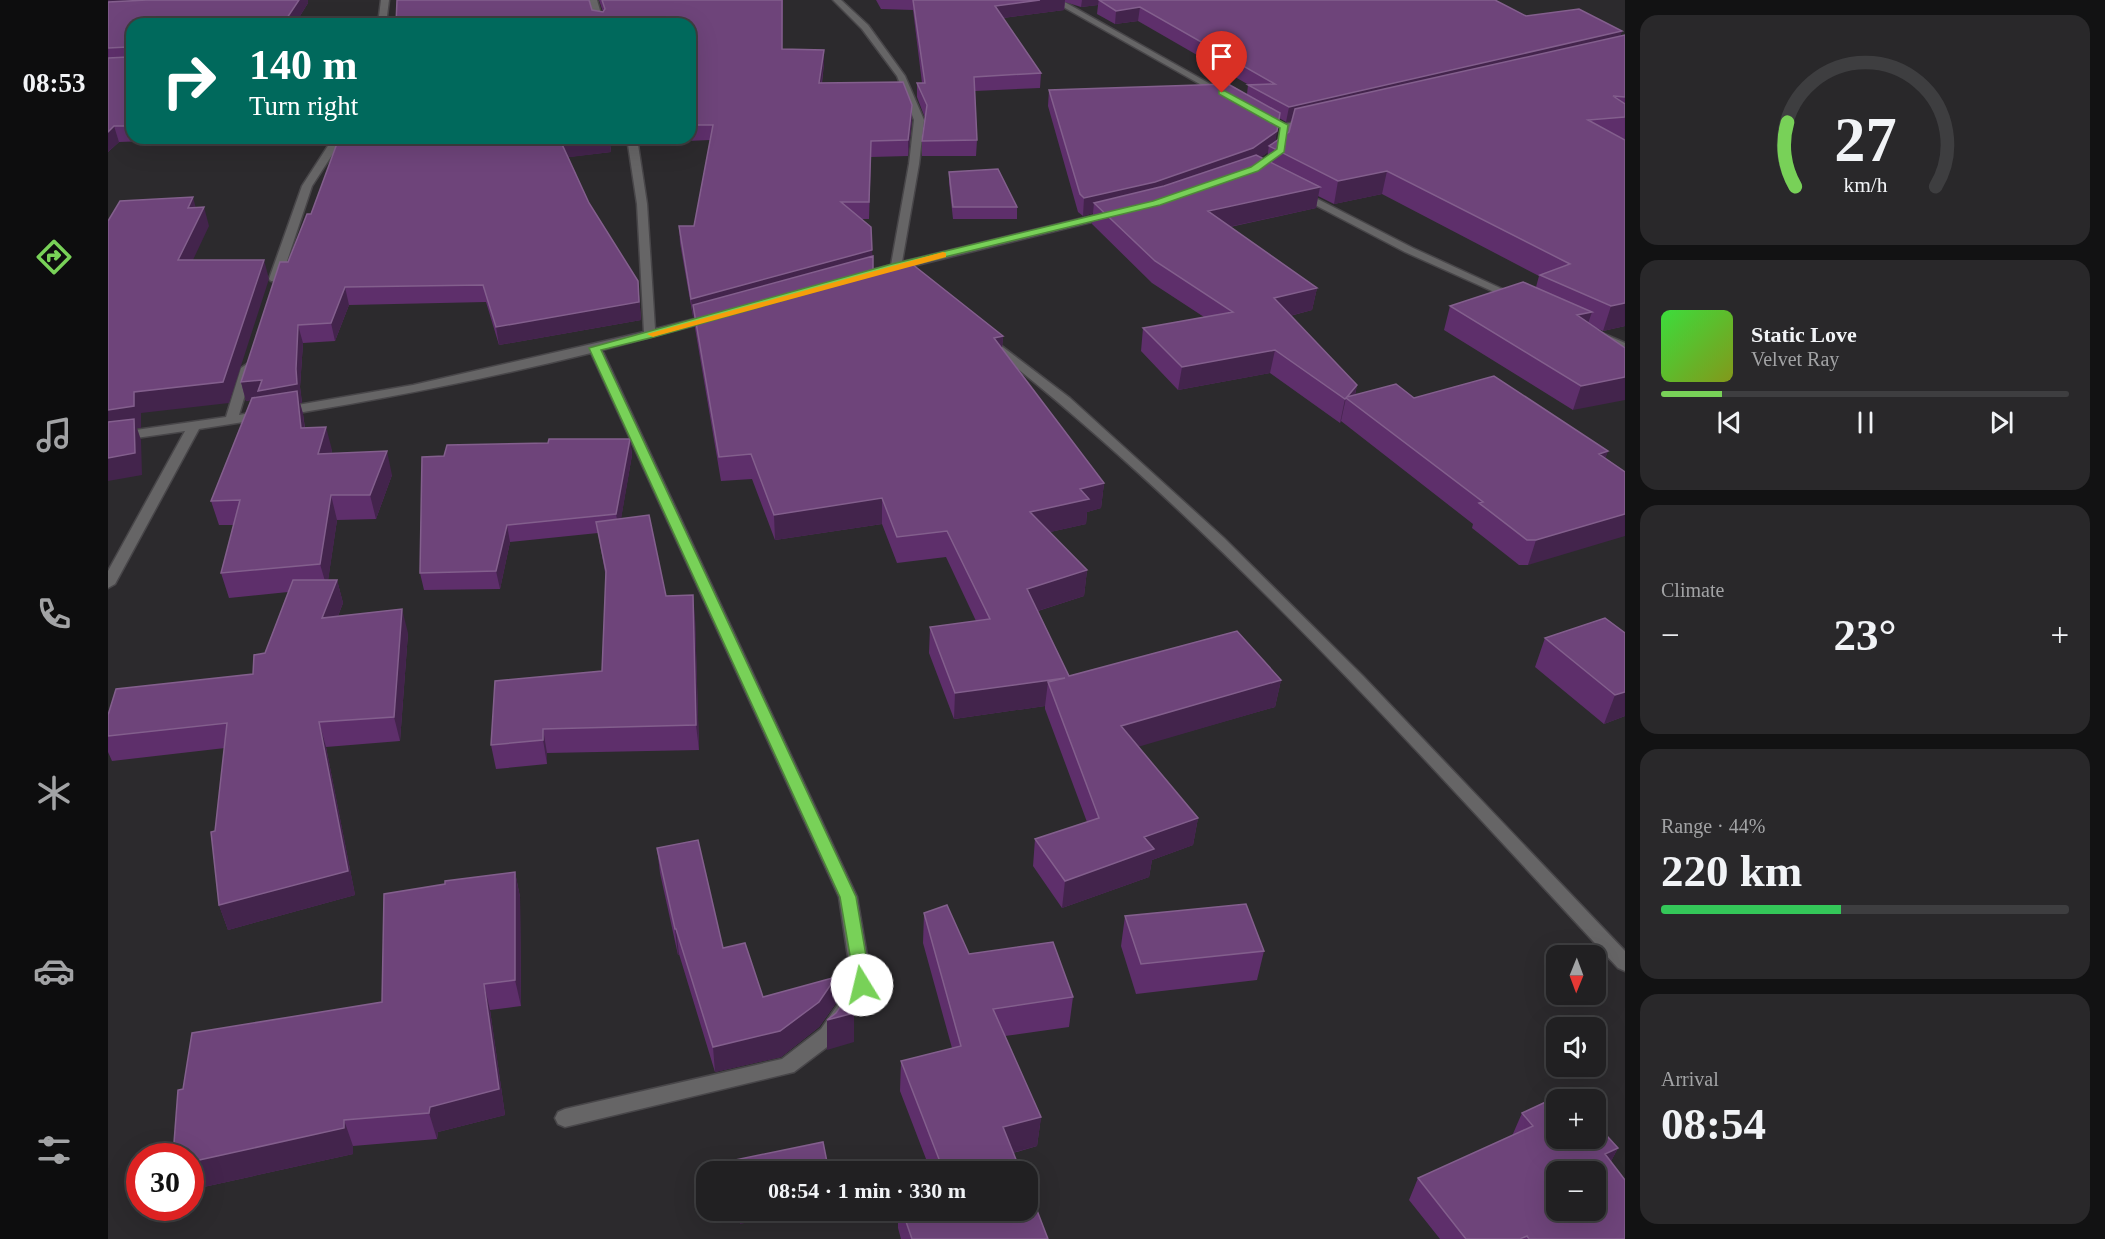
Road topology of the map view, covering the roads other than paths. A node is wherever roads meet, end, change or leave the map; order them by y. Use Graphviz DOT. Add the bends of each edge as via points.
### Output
graph roads {
  1 [pos="385,0"];
  2 [pos="593,0"];
  3 [pos="837,0"];
  4 [pos="1055,0"];
  5 [pos="1098,10"];
  6 [pos="1076,12"];
  7 [pos="383,18"];
  8 [pos="598,18"];
  9 [pos="1233,99"];
  10 [pos="1318,119"];
  11 [pos="334,144"];
  12 [pos="633,144"];
  13 [pos="1263,163"];
  14 [pos="1285,185"];
  15 [pos="1122,212"];
  16 [pos="896,266"];
  17 [pos="914,280"];
  18 [pos="840,282"];
  19 [pos="273,285"];
  20 [pos="1526,302"];
  21 [pos="729,313"];
  22 [pos="977,331"];
  23 [pos="1590,331"];
  24 [pos="651,335"];
  25 [pos="1625,347"];
  26 [pos="595,348"];
  27 [pos="252,354"];
  28 [pos="231,422"];
  29 [pos="194,427"];
  30 [pos="108,438"];
  31 [pos="108,584"];
  32 [pos="1625,963"];
  33 [pos="565,1118"];
  1 -- 7 [label="street"];
  2 -- 8 [label="street"];
  3 -- 16 [label="street" via="865,27 901,76 919,120"];
  4 -- 6 [label="street"];
  5 -- 6 [label="street"];
  6 -- 9 [label="street"];
  10 -- 13 [label="street" via="1280,124 1281,150"];
  11 -- 19 [label="street" via="307,186"];
  12 -- 24 [label="street" via="642,204"];
  14 -- 20 [label="street" via="1409,250"];
  15 -- 16 [label="street"];
  16 -- 17 [label="street"];
  16 -- 18 [label="street"];
  21 -- 24 [label="street"];
  22 -- 32 [label="street" via="1076,409 1220,541"];
  23 -- 25 [label="street"];
  24 -- 26 [label="street"];
  26 -- 28 [label="street" via="461,379"];
  26 -- 33 [label="street" via="848,897 862,985 828,1035 787,1066"];
  27 -- 28 [label="street"];
  28 -- 29 [label="street"];
  29 -- 30 [label="street"];
  29 -- 31 [label="street"];
}
